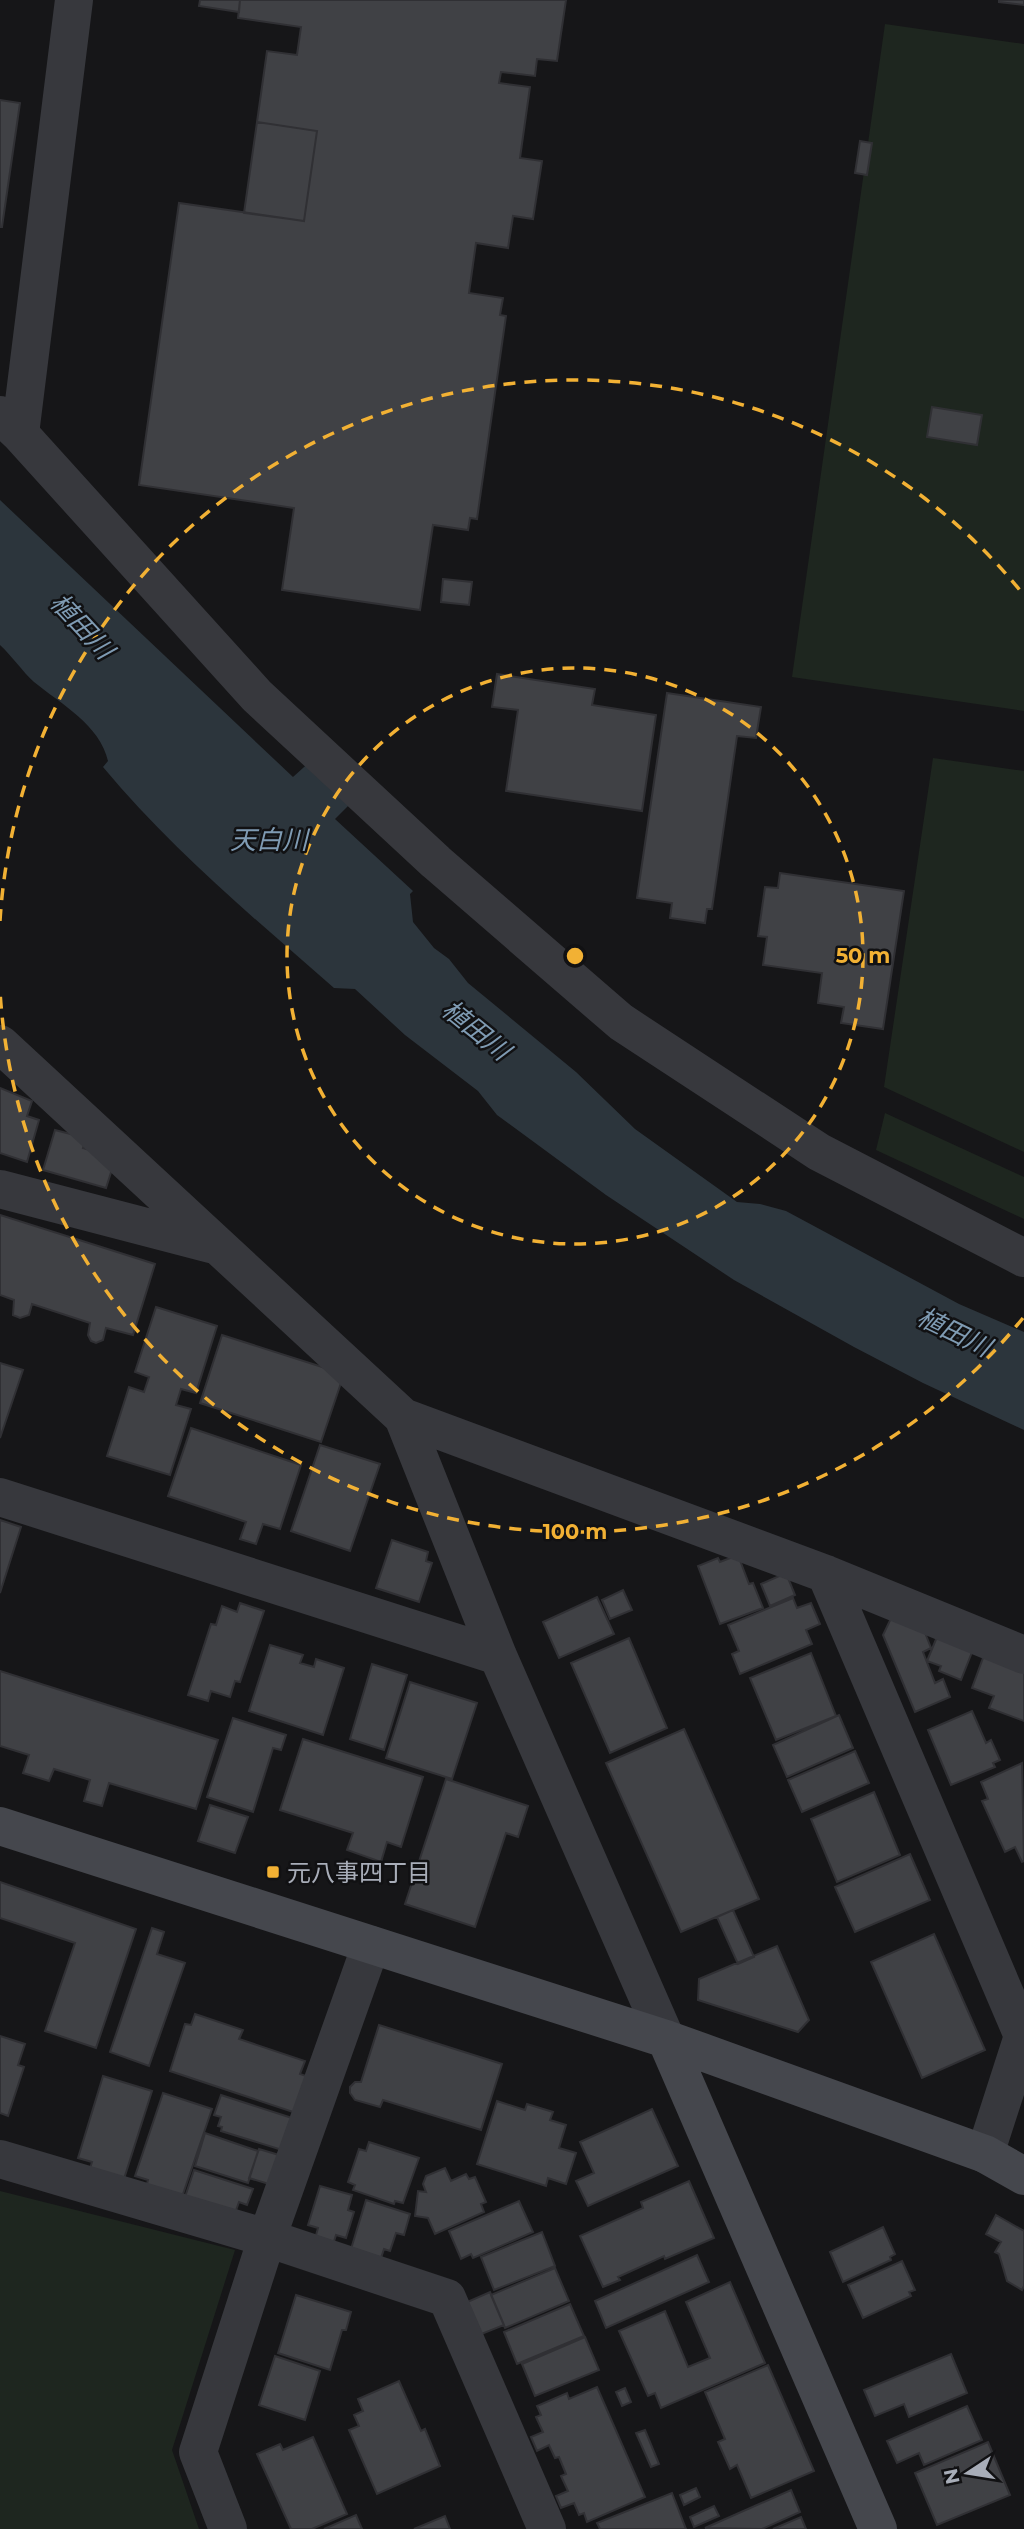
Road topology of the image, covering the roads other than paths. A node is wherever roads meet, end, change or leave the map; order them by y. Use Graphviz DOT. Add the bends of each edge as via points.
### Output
graph roads {
  1 [pos="74,0"];
  2 [pos="10,424"];
  3 [pos="0,1044"];
  4 [pos="0,1189"];
  5 [pos="218,1246"];
  6 [pos="1024,1258"];
  7 [pos="403,1417"];
  8 [pos="0,1497"];
  9 [pos="826,1574"];
  10 [pos="1024,1654"];
  11 [pos="498,1656"];
  12 [pos="0,1826"];
  13 [pos="371,1945"];
  14 [pos="1023,2035"];
  15 [pos="666,2039"];
  16 [pos="985,2154"];
  17 [pos="0,2159"];
  18 [pos="1024,2176"];
  19 [pos="267,2238"];
  20 [pos="229,2529"];
  21 [pos="547,2529"];
  22 [pos="878,2529"];
  1 -- 2 [label="street"];
  2 -- 6 [label="street" via="257,696 436,862 621,1022 819,1152"];
  3 -- 5 [label="street"];
  4 -- 5 [label="street"];
  5 -- 7 [label="street"];
  7 -- 9 [label="street"];
  7 -- 11 [label="street"];
  8 -- 11 [label="street"];
  9 -- 10 [label="street"];
  9 -- 14 [label="street"];
  11 -- 15 [label="street"];
  12 -- 13 [label="street"];
  13 -- 15 [label="street"];
  13 -- 19 [label="street"];
  14 -- 16 [label="street"];
  15 -- 16 [label="street"];
  15 -- 22 [label="street"];
  16 -- 18 [label="street"];
  17 -- 19 [label="street"];
  19 -- 20 [label="street" via="198,2452"];
  19 -- 21 [label="street" via="446,2298"];
}
